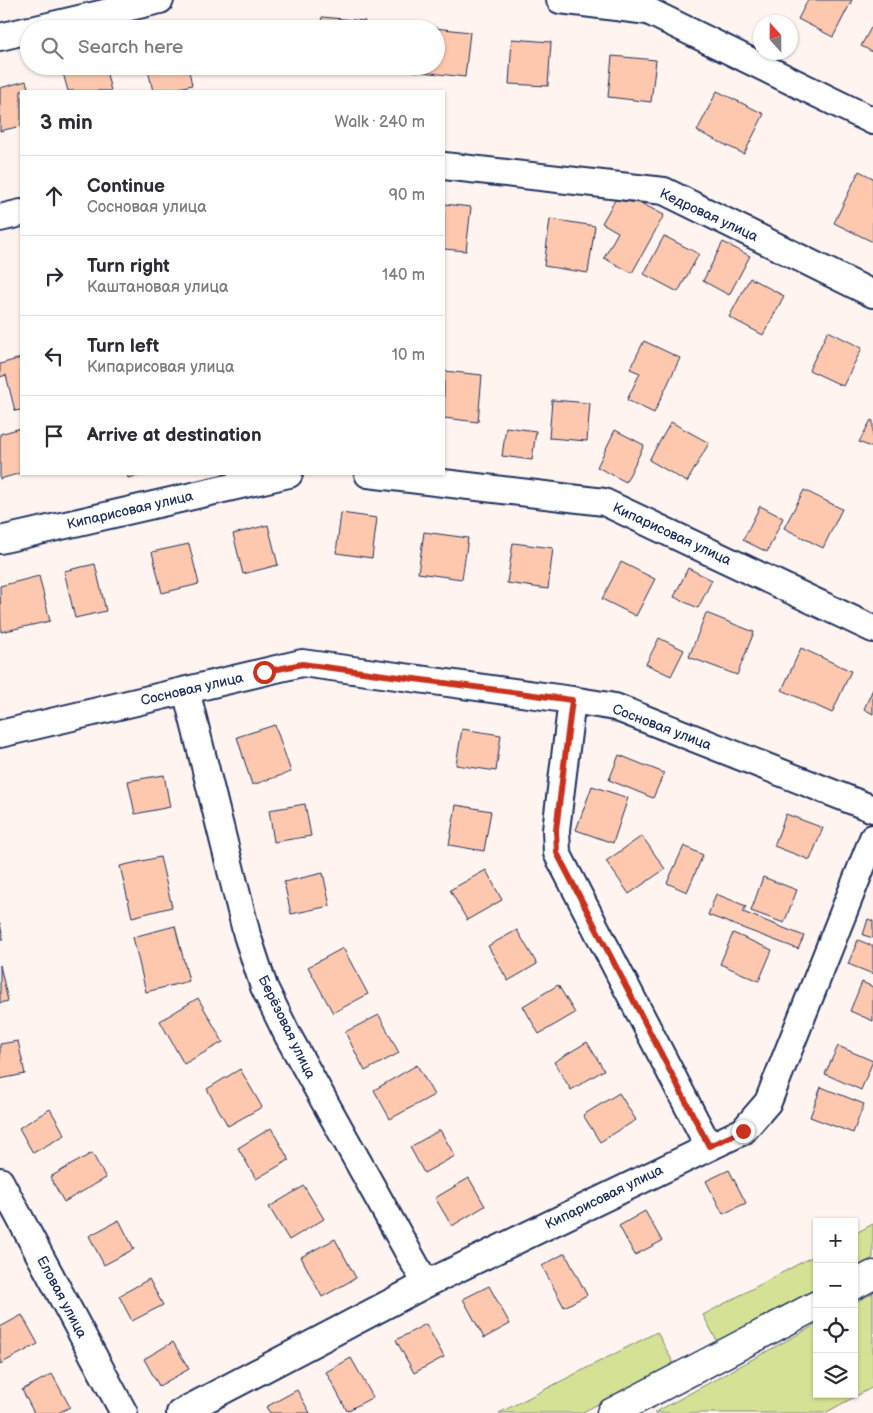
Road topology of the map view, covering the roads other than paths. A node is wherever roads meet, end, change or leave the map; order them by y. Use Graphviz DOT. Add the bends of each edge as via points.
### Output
graph roads {
  1 [pos="160,0"];
  2 [pos="560,0"];
  3 [pos="74,20"];
  4 [pos="20,32"];
  5 [pos="0,37"];
  6 [pos="873,121"];
  7 [pos="445,166"];
  8 [pos="20,213"];
  9 [pos="0,218"];
  10 [pos="873,294"];
  11 [pos="285,475"];
  12 [pos="376,475"];
  13 [pos="0,540"];
  14 [pos="873,629"];
  15 [pos="186,690"];
  16 [pos="572,700"];
  17 [pos="0,734"];
  18 [pos="873,809"];
  19 [pos="873,838"];
  20 [pos="709,1146"];
  21 [pos="0,1181"];
  22 [pos="873,1275"];
  23 [pos="858,1283"];
  24 [pos="426,1284"];
  25 [pos="813,1307"];
  26 [pos="124,1413"];
  27 [pos="180,1413"];
  28 [pos="611,1413"];
  1 -- 3 [label="street"];
  2 -- 6 [label="street" via="648,11"];
  4 -- 5 [label="street"];
  7 -- 10 [label="street, Кедровая улица" via="664,191"];
  8 -- 9 [label="street"];
  11 -- 13 [label="street, Кипарисовая улица"];
  12 -- 14 [label="street, Кипарисовая улица" via="604,502"];
  15 -- 16 [label="street, Сосновая улица" via="302,664"];
  15 -- 17 [label="street, Сосновая улица"];
  15 -- 24 [label="street, Берёзовая улица" via="246,935 264,987"];
  16 -- 18 [label="street, Сосновая улица" via="615,707"];
  16 -- 20 [label="street" via="556,830 557,853"];
  19 -- 20 [label="street, Кипарисовая улица" via="768,1102 743,1131"];
  20 -- 24 [label="street, Кипарисовая улица"];
  21 -- 26 [label="street, Еловая улица"];
  22 -- 23 [label="street"];
  24 -- 27 [label="street, Кипарисовая улица"];
  25 -- 28 [label="street"];
}
